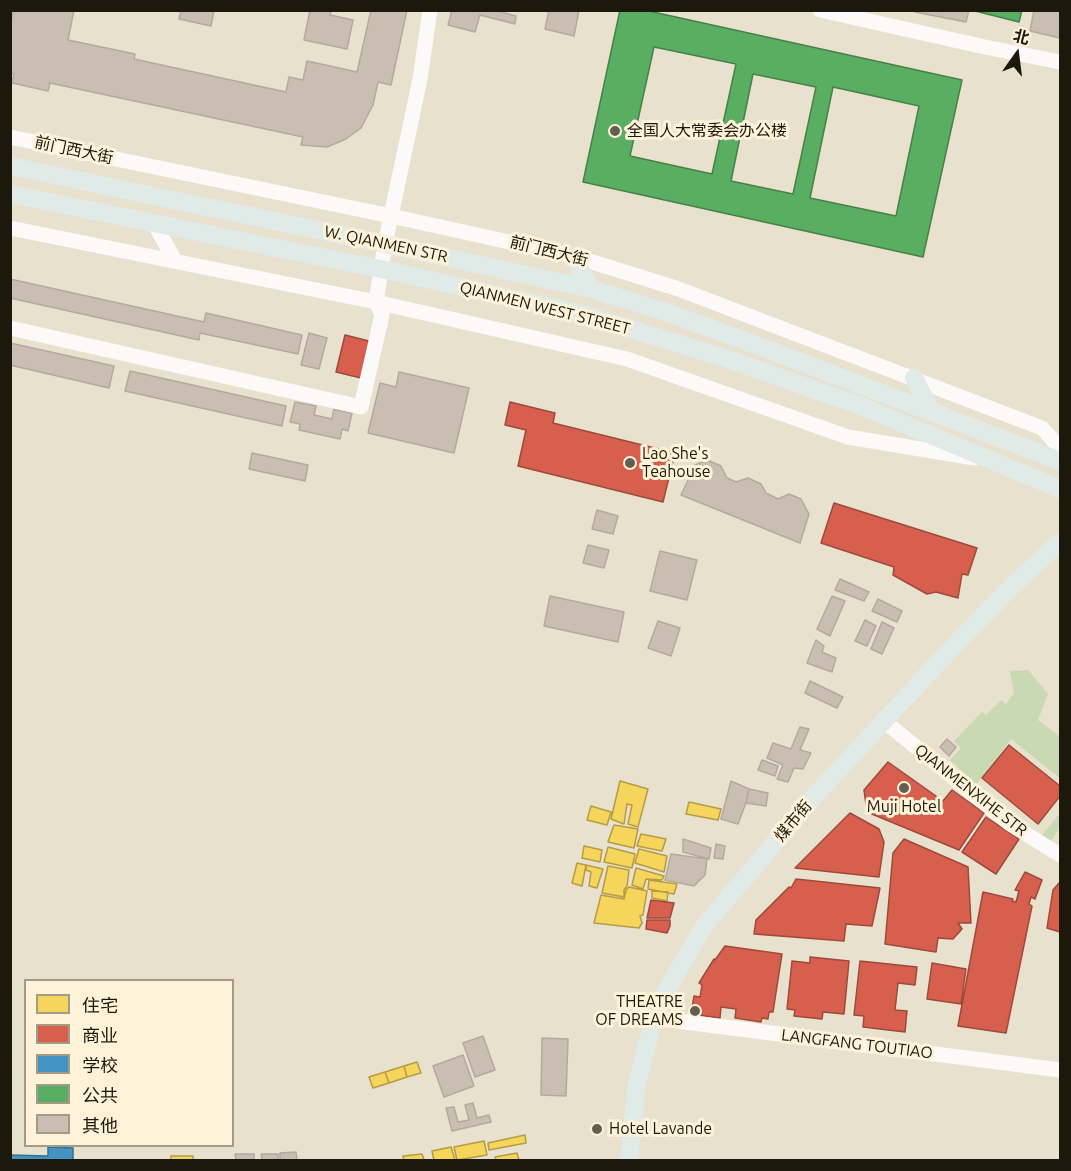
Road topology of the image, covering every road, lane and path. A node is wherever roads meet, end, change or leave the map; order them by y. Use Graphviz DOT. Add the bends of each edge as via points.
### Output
graph roads {
  1 [pos="430,10"];
  2 [pos="820,10"];
  3 [pos="879,16"];
  4 [pos="1060,62"];
  5 [pos="10,137"];
  6 [pos="10,166"];
  7 [pos="10,194"];
  8 [pos="391,216"];
  9 [pos="154,223"];
  10 [pos="10,228"];
  11 [pos="385,244"];
  12 [pos="573,255"];
  13 [pos="175,261"];
  14 [pos="381,269"];
  15 [pos="591,289"];
  16 [pos="376,302"];
  17 [pos="10,328"];
  18 [pos="914,378"];
  19 [pos="932,412"];
  20 [pos="1060,448"];
  21 [pos="1060,461"];
  22 [pos="1000,462"];
  23 [pos="1060,489"];
  24 [pos="1060,542"];
  25 [pos="884,721"];
  26 [pos="1060,855"];
  27 [pos="654,1018"];
  28 [pos="1060,1070"];
  29 [pos="629,1161"];
  1 -- 8 [label="street" via="420,79"];
  2 -- 3 [label="street"];
  3 -- 4 [label="street" via="985,48"];
  5 -- 8 [label="street, 前门西大街"];
  6 -- 11 [label="main road, W. QIANMEN STR"];
  7 -- 9 [label="main road, QIANMEN WEST STREET"];
  8 -- 11 [label="street"];
  8 -- 12 [label="street, 前门西大街"];
  9 -- 13 [label="street"];
  9 -- 14 [label="main road, QIANMEN WEST STREET"];
  10 -- 13 [label="street"];
  11 -- 14 [label="street"];
  11 -- 15 [label="main road, W. QIANMEN STR"];
  12 -- 15 [label="main road"];
  12 -- 18 [label="street, 前门西大街" via="676,288"];
  13 -- 16 [label="street"];
  14 -- 16 [label="street"];
  14 -- 22 [label="main road, QIANMEN WEST STREET" via="582,314 666,339 866,408"];
  15 -- 19 [label="main road, QIANMEN WEST STREET" via="688,320"];
  16 -- 17 [label="street" via="382,315 361,407"];
  16 -- 22 [label="street" via="627,359 848,437"];
  18 -- 19 [label="main road"];
  18 -- 20 [label="street, 前门西大街" via="1042,428"];
  19 -- 21 [label="main road, QIANMEN WEST STREET"];
  22 -- 23 [label="main road, QIANMEN WEST STREET"];
  24 -- 25 [label="main road, 煤市街" via="1014,584"];
  25 -- 26 [label="street, QIANMENXIHE STR" via="1010,824"];
  25 -- 27 [label="main road, 煤市街" via="704,926"];
  27 -- 28 [label="street, LANGFANG TOUTIAO"];
  27 -- 29 [label="main road, 煤市街" via="637,1084"];
}
